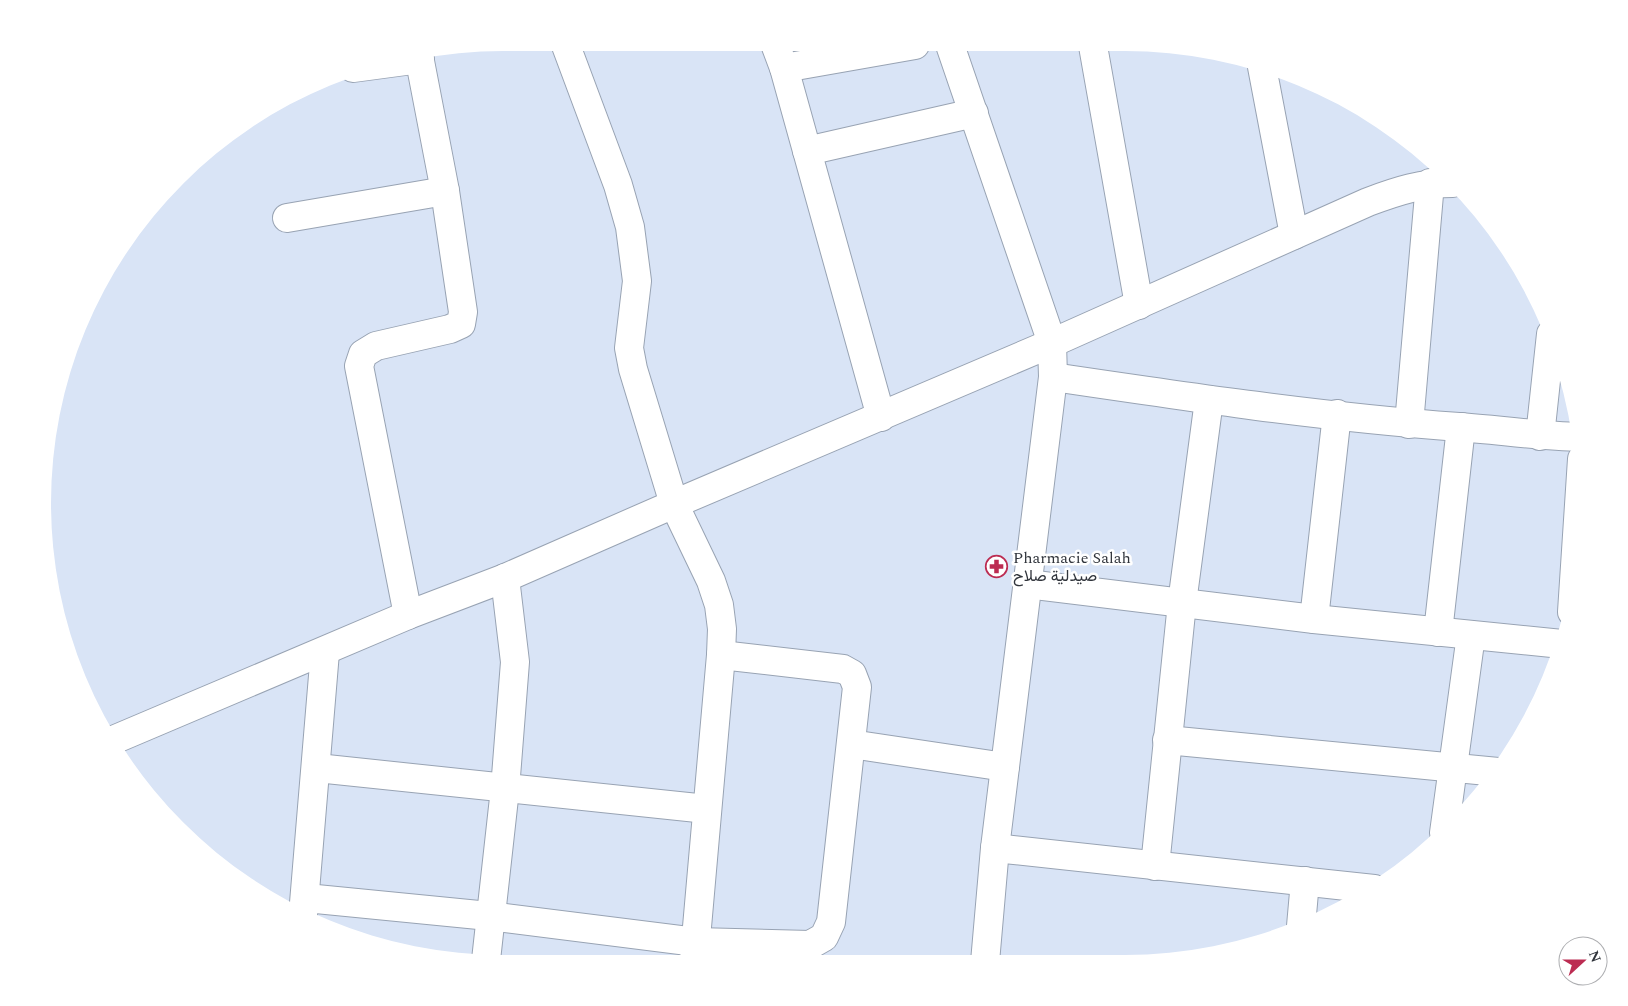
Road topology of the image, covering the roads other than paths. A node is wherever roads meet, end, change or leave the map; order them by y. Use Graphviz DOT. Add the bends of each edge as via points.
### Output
graph roads {
  1 [pos="568,51"];
  2 [pos="841,51"];
  3 [pos="952,51"];
  4 [pos="1094,51"];
  5 [pos="780,56"];
  6 [pos="420,59"];
  7 [pos="1263,73"];
  8 [pos="974,113"];
  9 [pos="807,151"];
  10 [pos="1442,183"];
  11 [pos="445,191"];
  12 [pos="287,218"];
  13 [pos="1294,235"];
  14 [pos="1139,305"];
  15 [pos="1052,343"];
  16 [pos="1550,351"];
  17 [pos="1053,377"];
  18 [pos="1208,400"];
  19 [pos="1337,414"];
  20 [pos="881,417"];
  21 [pos="1409,424"];
  22 [pos="1461,427"];
  23 [pos="1540,436"];
  24 [pos="1572,437"];
  25 [pos="674,504"];
  26 [pos="505,578"];
  27 [pos="1027,584"];
  28 [pos="1182,602"];
  29 [pos="408,615"];
  30 [pos="1314,619"];
  31 [pos="1438,632"];
  32 [pos="1471,635"];
  33 [pos="1554,643"];
  34 [pos="325,652"];
  35 [pos="720,655"];
  36 [pos="118,739"];
  37 [pos="1167,740"];
  38 [pos="851,744"];
  39 [pos="1453,766"];
  40 [pos="1005,767"];
  41 [pos="317,768"];
  42 [pos="1488,771"];
  43 [pos="505,789"];
  44 [pos="707,809"];
  45 [pos="1446,820"];
  46 [pos="994,848"];
  47 [pos="1155,866"];
  48 [pos="1305,881"];
  49 [pos="1363,887"];
  50 [pos="305,907"];
  51 [pos="489,916"];
  52 [pos="1302,918"];
  53 [pos="695,951"];
  54 [pos="486,954"];
  55 [pos="986,955"];
  1 -- 25 [label="street" via="618,185 630,227 636,281 629,348"];
  2 -- 5 [label="street"];
  3 -- 8 [label="street"];
  4 -- 14 [label="street"];
  5 -- 9 [label="street"];
  6 -- 11 [label="street"];
  7 -- 13 [label="street"];
  8 -- 9 [label="street"];
  8 -- 15 [label="street"];
  9 -- 20 [label="street"];
  10 -- 13 [label="street" via="1385,196"];
  10 -- 21 [label="street"];
  11 -- 12 [label="street"];
  11 -- 29 [label="street" via="464,312 461,324 376,346 364,354 359,366"];
  13 -- 14 [label="street"];
  14 -- 15 [label="street"];
  15 -- 17 [label="street"];
  15 -- 20 [label="street"];
  16 -- 23 [label="street"];
  17 -- 18 [label="street"];
  17 -- 27 [label="street"];
  18 -- 19 [label="street"];
  18 -- 28 [label="street"];
  19 -- 21 [label="street"];
  19 -- 30 [label="street"];
  20 -- 25 [label="street"];
  21 -- 22 [label="street"];
  22 -- 23 [label="street"];
  22 -- 31 [label="street"];
  23 -- 24 [label="street"];
  25 -- 26 [label="street"];
  25 -- 35 [label="street" via="719,605 722,629"];
  26 -- 29 [label="street"];
  26 -- 43 [label="street" via="515,662"];
  27 -- 28 [label="street"];
  27 -- 40 [label="street"];
  28 -- 30 [label="street"];
  28 -- 37 [label="street"];
  29 -- 34 [label="street"];
  30 -- 31 [label="street"];
  31 -- 32 [label="street"];
  32 -- 33 [label="street"];
  32 -- 39 [label="street"];
  34 -- 36 [label="street"];
  34 -- 41 [label="street"];
  35 -- 38 [label="street" via="843,669 852,674 857,687"];
  35 -- 44 [label="street"];
  37 -- 39 [label="street"];
  37 -- 47 [label="street"];
  38 -- 40 [label="street"];
  38 -- 53 [label="street" via="831,922 824,937 810,945"];
  39 -- 42 [label="street"];
  39 -- 45 [label="street"];
  40 -- 46 [label="street"];
  41 -- 43 [label="street"];
  41 -- 50 [label="street"];
  43 -- 44 [label="street"];
  43 -- 51 [label="street"];
  44 -- 53 [label="street"];
  46 -- 47 [label="street"];
  46 -- 55 [label="street"];
  47 -- 48 [label="street"];
  48 -- 49 [label="street"];
  48 -- 52 [label="street"];
  50 -- 51 [label="street"];
  51 -- 53 [label="street"];
  51 -- 54 [label="street"];
}
